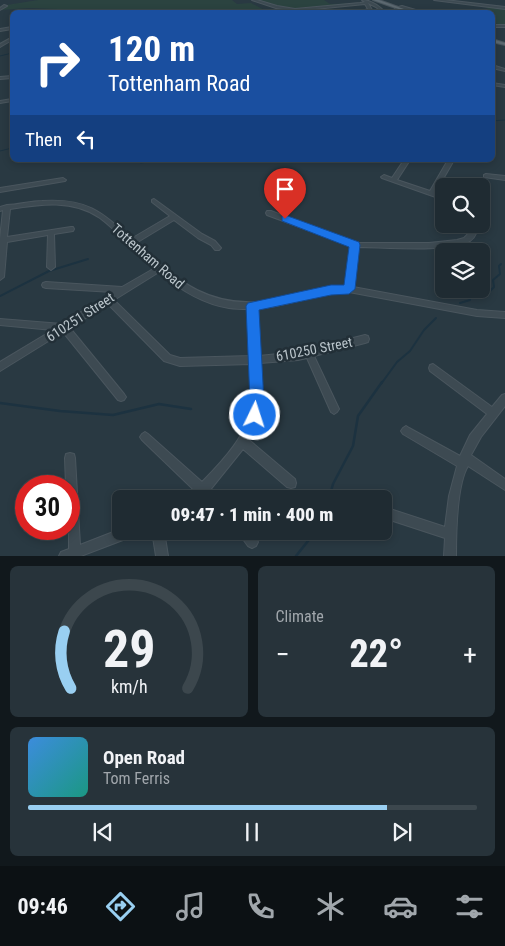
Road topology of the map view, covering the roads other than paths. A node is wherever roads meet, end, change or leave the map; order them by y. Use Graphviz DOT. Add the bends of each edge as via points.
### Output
graph roads {
  1 [pos="254,0"];
  2 [pos="375,0"];
  3 [pos="436,0"];
  4 [pos="365,2"];
  5 [pos="488,2"];
  6 [pos="480,5"];
  7 [pos="5,6"];
  8 [pos="396,8"];
  9 [pos="505,8"];
  10 [pos="0,9"];
  11 [pos="381,10"];
  12 [pos="403,10"];
  13 [pos="412,10"];
  14 [pos="406,162"];
  15 [pos="450,162"];
  16 [pos="486,176"];
  17 [pos="384,177"];
  18 [pos="505,178"];
  19 [pos="63,180"];
  20 [pos="394,180"];
  21 [pos="0,190"];
  22 [pos="432,193"];
  23 [pos="435,194"];
  24 [pos="154,201"];
  25 [pos="4,208"];
  26 [pos="269,213"];
  27 [pos="174,217"];
  28 [pos="71,230"];
  29 [pos="51,233"];
  30 [pos="472,233"];
  31 [pos="2,241"];
  32 [pos="132,242"];
  33 [pos="355,245"];
  34 [pos="217,248"];
  35 [pos="51,267"];
  36 [pos="161,268"];
  37 [pos="0,277"];
  38 [pos="46,285"];
  39 [pos="349,289"];
  40 [pos="122,290"];
  41 [pos="108,299"];
  42 [pos="252,306"];
  43 [pos="505,315"];
  44 [pos="0,322"];
  45 [pos="65,328"];
  46 [pos="365,339"];
  47 [pos="308,353"];
  48 [pos="256,360"];
  49 [pos="0,367"];
  50 [pos="434,368"];
  51 [pos="121,397"];
  52 [pos="505,398"];
  53 [pos="334,409"];
  54 [pos="493,413"];
  55 [pos="406,431"];
  56 [pos="145,437"];
  57 [pos="242,441"];
  58 [pos="70,458"];
  59 [pos="465,460"];
  60 [pos="291,483"];
  61 [pos="505,485"];
  62 [pos="204,490"];
  63 [pos="392,516"];
  64 [pos="449,534"];
  65 [pos="112,539"];
  66 [pos="159,540"];
  67 [pos="72,555"];
  68 [pos="162,556"];
  69 [pos="450,556"];
  1 -- 4 [label="street" via="295,10"];
  2 -- 8 [label="main road"];
  3 -- 6 [label="street"];
  4 -- 11 [label="street"];
  5 -- 6 [label="street"];
  6 -- 9 [label="street"];
  7 -- 10 [label="street"];
  8 -- 12 [label="main road"];
  8 -- 13 [label="street"];
  14 -- 20 [label="street"];
  15 -- 22 [label="street"];
  16 -- 18 [label="street"];
  17 -- 20 [label="street"];
  19 -- 21 [label="street"];
  20 -- 22 [label="street"];
  22 -- 23 [label="street"];
  24 -- 27 [label="street"];
  25 -- 31 [label="street"];
  25 -- 32 [label="street, Tottenham Road" via="61,201 82,206 96,212"];
  26 -- 33 [label="street"];
  27 -- 32 [label="street"];
  27 -- 34 [label="street"];
  28 -- 29 [label="street"];
  29 -- 31 [label="street"];
  29 -- 35 [label="street"];
  30 -- 33 [label="street" via="467,240 458,242"];
  31 -- 37 [label="street"];
  32 -- 36 [label="street, Tottenham Road"];
  33 -- 39 [label="street"];
  36 -- 40 [label="street, 610251 Street"];
  36 -- 42 [label="street, Tottenham Road" via="185,288 212,302"];
  38 -- 40 [label="street"];
  39 -- 42 [label="street, Tottenham Road"];
  39 -- 43 [label="street, Tottenham Road" via="476,314"];
  40 -- 41 [label="street, 610251 Street"];
  41 -- 45 [label="street, 610251 Street"];
  41 -- 48 [label="street, 610250 Street" via="173,361"];
  42 -- 48 [label="street"];
  44 -- 45 [label="street"];
  45 -- 49 [label="street, 610251 Street"];
  45 -- 51 [label="street"];
  46 -- 47 [label="street, 610250 Street"];
  47 -- 48 [label="street, 610250 Street"];
  47 -- 53 [label="street"];
  48 -- 57 [label="street" via="255,415"];
  50 -- 54 [label="street"];
  52 -- 54 [label="street"];
  54 -- 59 [label="street" via="474,440"];
  55 -- 59 [label="street"];
  56 -- 62 [label="street"];
  57 -- 60 [label="street"];
  57 -- 62 [label="street"];
  58 -- 67 [label="street"];
  59 -- 61 [label="street"];
  59 -- 64 [label="street"];
  63 -- 64 [label="street"];
  64 -- 69 [label="street"];
  65 -- 67 [label="street"];
  66 -- 68 [label="street"];
}
